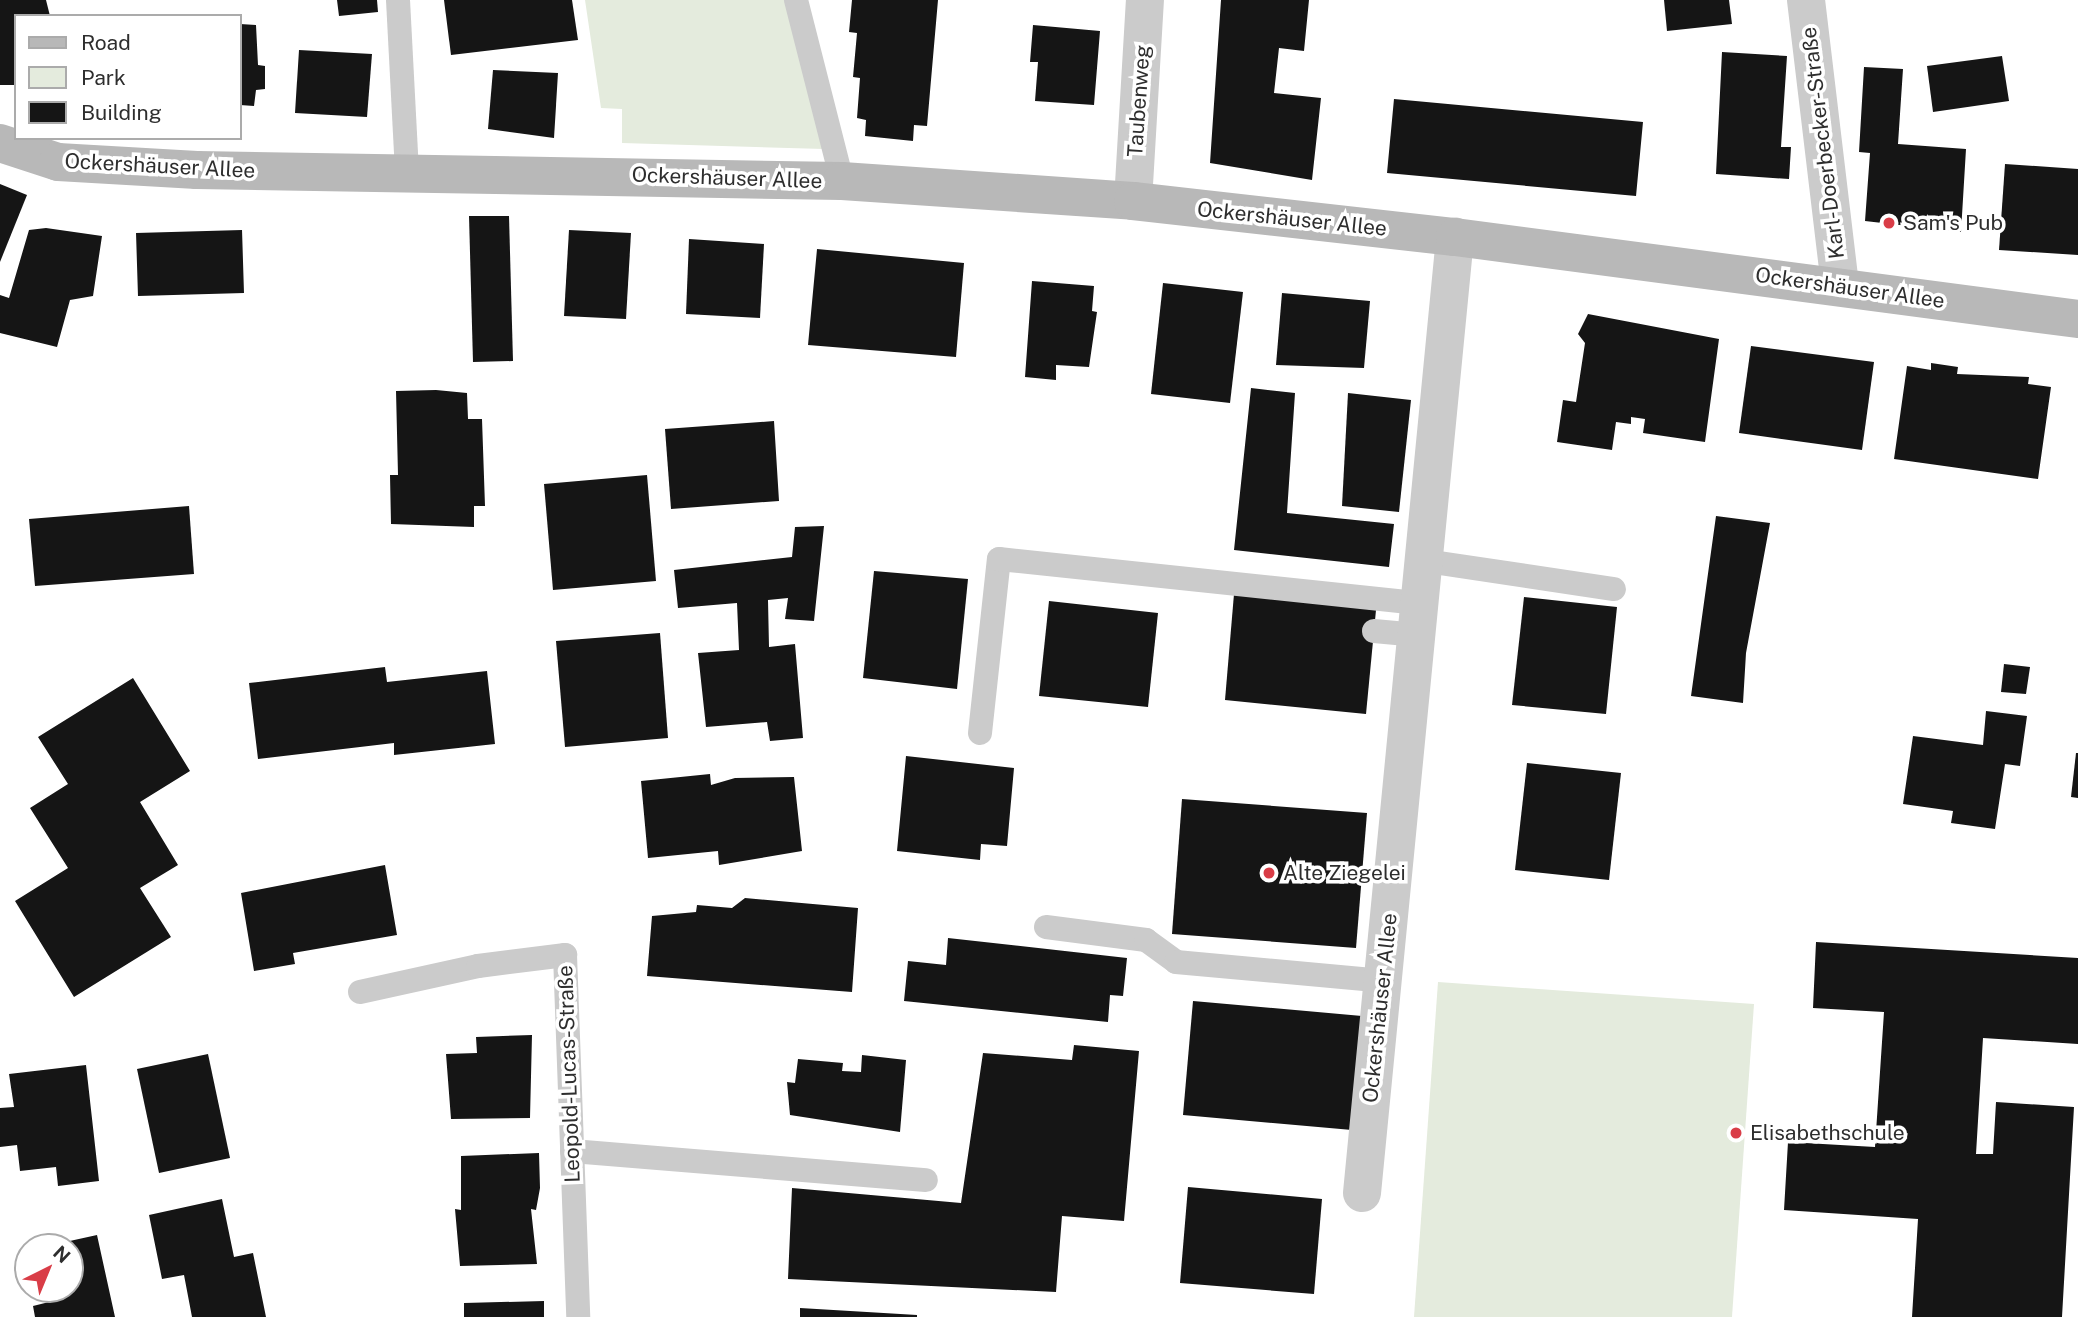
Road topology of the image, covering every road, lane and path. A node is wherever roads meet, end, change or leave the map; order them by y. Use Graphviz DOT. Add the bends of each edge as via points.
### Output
graph roads {
  1 [pos="398,0"];
  2 [pos="796,0"];
  3 [pos="1145,0"];
  4 [pos="1806,0"];
  5 [pos="0,143"];
  6 [pos="407,171"];
  7 [pos="842,181"];
  8 [pos="1133,201"];
  9 [pos="1455,237"];
  10 [pos="1840,286"];
  11 [pos="2078,319"];
  12 [pos="1426,561"];
  13 [pos="1614,589"];
  14 [pos="1420,619"];
  15 [pos="1374,631"];
  16 [pos="979,733"];
  17 [pos="1046,927"];
  18 [pos="1383,981"];
  19 [pos="360,992"];
  20 [pos="572,1151"];
  21 [pos="926,1180"];
  22 [pos="1362,1193"];
  23 [pos="578,1317"];
  1 -- 6 [label="lane"];
  2 -- 7 [label="lane"];
  3 -- 8 [label="street, Taubenweg"];
  4 -- 10 [label="street, Karl-Doerbecker-Straße"];
  5 -- 6 [label="street, Ockershäuser Allee" via="80,164"];
  6 -- 7 [label="street, Ockershäuser Allee"];
  7 -- 8 [label="street, Ockershäuser Allee"];
  8 -- 9 [label="street, Ockershäuser Allee"];
  9 -- 10 [label="street, Ockershäuser Allee"];
  9 -- 12 [label="street, Ockershäuser Allee"];
  10 -- 11 [label="street, Ockershäuser Allee"];
  12 -- 13 [label="lane"];
  12 -- 14 [label="street, Ockershäuser Allee"];
  14 -- 15 [label="lane"];
  14 -- 16 [label="lane" via="999,559"];
  14 -- 18 [label="street, Ockershäuser Allee"];
  17 -- 18 [label="lane" via="1146,940 1176,962"];
  18 -- 22 [label="street, Ockershäuser Allee"];
  19 -- 20 [label="lane, Leopold-Lucas-Straße" via="478,966 565,955"];
  20 -- 21 [label="lane"];
  20 -- 23 [label="lane, Leopold-Lucas-Straße"];
}
